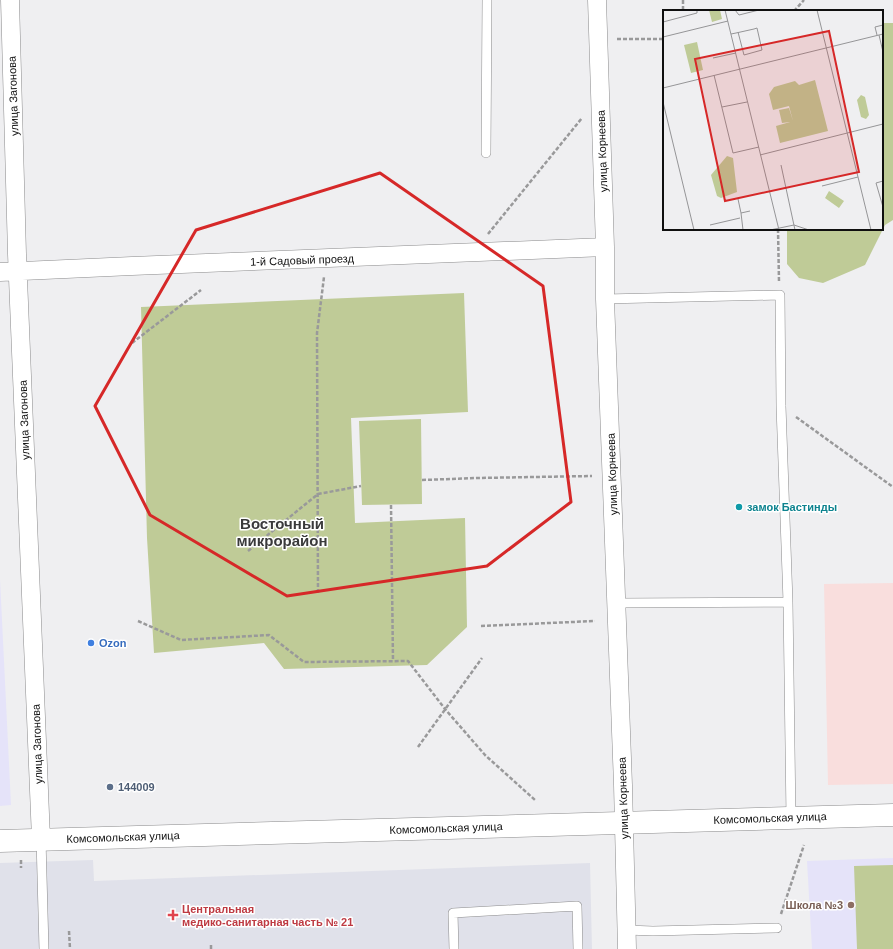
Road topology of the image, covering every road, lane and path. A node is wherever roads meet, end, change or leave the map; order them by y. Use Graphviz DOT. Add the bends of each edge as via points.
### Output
graph roads {
  1 [pos="10,0"];
  2 [pos="487,0"];
  3 [pos="597,0"];
  4 [pos="804,0"];
  5 [pos="795,10"];
  6 [pos="611,39"];
  7 [pos="663,39"];
  8 [pos="600,97"];
  9 [pos="486,153"];
  10 [pos="778,230"];
  11 [pos="604,247"];
  12 [pos="472,252"];
  13 [pos="327,259"];
  14 [pos="18,271"];
  15 [pos="0,272"];
  16 [pos="201,290"];
  17 [pos="780,294"];
  18 [pos="605,299"];
  19 [pos="132,343"];
  20 [pos="781,406"];
  21 [pos="592,476"];
  22 [pos="422,480"];
  23 [pos="361,486"];
  24 [pos="893,487"];
  25 [pos="318,494"];
  26 [pos="391,505"];
  27 [pos="248,551"];
  28 [pos="318,593"];
  29 [pos="788,602"];
  30 [pos="617,603"];
  31 [pos="138,621"];
  32 [pos="595,622"];
  33 [pos="481,626"];
  34 [pos="482,658"];
  35 [pos="393,661"];
  36 [pos="445,710"];
  37 [pos="418,747"];
  38 [pos="535,800"];
  39 [pos="893,815"];
  40 [pos="791,818"];
  41 [pos="624,822"];
  42 [pos="40,840"];
  43 [pos="0,841"];
  44 [pos="804,845"];
  45 [pos="777,928"];
  46 [pos="626,930"];
  47 [pos="69,931"];
  48 [pos="211,945"];
  49 [pos="44,949"];
  50 [pos="70,949"];
  51 [pos="211,949"];
  52 [pos="454,949"];
  53 [pos="578,949"];
  54 [pos="627,949"];
  1 -- 14 [label="street, улица Загонова"];
  2 -- 9 [label="lane"];
  3 -- 8 [label="street, улица Корнеева"];
  4 -- 5 [label="path"];
  6 -- 7 [label="path"];
  8 -- 11 [label="street, улица Корнеева"];
  8 -- 12 [label="path"];
  10 -- 17 [label="path"];
  11 -- 12 [label="street, 1-й Садовый проезд"];
  11 -- 18 [label="street, улица Корнеева"];
  12 -- 13 [label="street, 1-й Садовый проезд"];
  13 -- 14 [label="street, 1-й Садовый проезд"];
  13 -- 25 [label="path" via="317,333"];
  14 -- 15 [label="street, 1-й Садовый проезд"];
  14 -- 42 [label="street, улица Загонова"];
  16 -- 19 [label="path"];
  17 -- 18 [label="lane"];
  17 -- 20 [label="lane"];
  18 -- 30 [label="street, улица Корнеева"];
  20 -- 24 [label="path"];
  20 -- 29 [label="lane"];
  21 -- 22 [label="path"];
  23 -- 25 [label="path"];
  25 -- 27 [label="path"];
  25 -- 28 [label="path"];
  26 -- 35 [label="path"];
  29 -- 30 [label="lane"];
  29 -- 40 [label="lane"];
  30 -- 41 [label="street, улица Корнеева"];
  31 -- 35 [label="path" via="181,640 269,635 304,662"];
  32 -- 33 [label="path"];
  34 -- 36 [label="path"];
  35 -- 36 [label="path" via="408,661"];
  36 -- 37 [label="path"];
  36 -- 38 [label="path" via="485,755"];
  39 -- 40 [label="street, Комсомольская улица"];
  40 -- 41 [label="street, Комсомольская улица"];
  41 -- 42 [label="street, Комсомольская улица"];
  41 -- 46 [label="street, улица Корнеева"];
  42 -- 43 [label="street, Комсомольская улица"];
  42 -- 49 [label="lane"];
  44 -- 45 [label="path"];
  45 -- 46 [label="lane"];
  46 -- 54 [label="street, улица Корнеева"];
  47 -- 50 [label="path"];
  48 -- 51 [label="path"];
  52 -- 53 [label="lane" via="453,913 577,906"];
}
